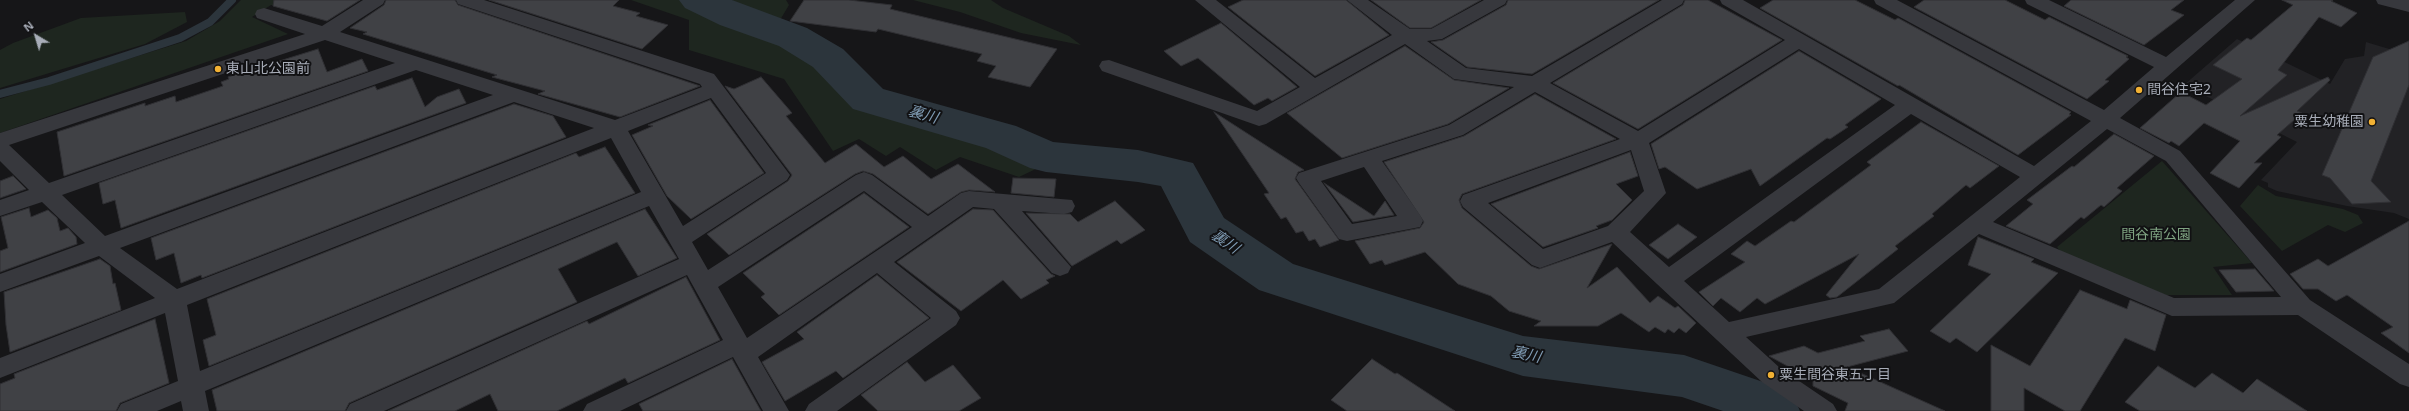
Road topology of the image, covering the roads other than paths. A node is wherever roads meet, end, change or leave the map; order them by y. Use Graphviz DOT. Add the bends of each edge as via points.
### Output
graph roads {
  1 [pos="376,0"];
  2 [pos="465,0"];
  3 [pos="1204,0"];
  4 [pos="1356,0"];
  5 [pos="1498,0"];
  6 [pos="1675,0"];
  7 [pos="1730,0"];
  8 [pos="1883,0"];
  9 [pos="2246,0"];
  10 [pos="2385,0"];
  11 [pos="2041,1"];
  12 [pos="2409,6"];
  13 [pos="264,14"];
  14 [pos="324,34"];
  15 [pos="1406,36"];
  16 [pos="1799,40"];
  17 [pos="416,63"];
  18 [pos="1109,66"];
  19 [pos="2168,66"];
  20 [pos="1535,83"];
  21 [pos="1314,88"];
  22 [pos="715,89"];
  23 [pos="514,94"];
  24 [pos="1910,104"];
  25 [pos="2106,119"];
  26 [pos="616,128"];
  27 [pos="1638,140"];
  28 [pos="0,141"];
  29 [pos="0,149"];
  30 [pos="1369,158"];
  31 [pos="2035,176"];
  32 [pos="45,192"];
  33 [pos="654,195"];
  34 [pos="1001,202"];
  35 [pos="1064,206"];
  36 [pos="0,208"];
  37 [pos="1976,224"];
  38 [pos="929,228"];
  39 [pos="1616,232"];
  40 [pos="679,240"];
  41 [pos="102,246"];
  42 [pos="879,262"];
  43 [pos="692,263"];
  44 [pos="1060,267"];
  45 [pos="1668,280"];
  46 [pos="0,283"];
  47 [pos="704,284"];
  48 [pos="174,300"];
  49 [pos="2302,306"];
  50 [pos="1725,332"];
  51 [pos="740,349"];
  52 [pos="0,368"];
  53 [pos="2409,377"];
  54 [pos="191,386"];
  55 [pos="130,411"];
  56 [pos="196,411"];
  57 [pos="359,411"];
  58 [pos="596,411"];
  59 [pos="776,411"];
  60 [pos="818,411"];
  61 [pos="1824,411"];
  1 -- 14 [label="street"];
  2 -- 22 [label="street" via="707,79"];
  3 -- 21 [label="street"];
  4 -- 15 [label="street"];
  5 -- 15 [label="street" via="1435,35"];
  6 -- 20 [label="street"];
  7 -- 16 [label="street"];
  8 -- 25 [label="street"];
  9 -- 19 [label="street"];
  10 -- 12 [label="street"];
  11 -- 19 [label="street"];
  13 -- 14 [label="street"];
  14 -- 17 [label="street"];
  14 -- 28 [label="street"];
  15 -- 20 [label="street" via="1461,74"];
  15 -- 21 [label="street"];
  16 -- 24 [label="street"];
  16 -- 27 [label="street"];
  17 -- 23 [label="street"];
  17 -- 32 [label="street"];
  18 -- 21 [label="street" via="1259,119"];
  19 -- 25 [label="street"];
  20 -- 27 [label="street"];
  20 -- 30 [label="street" via="1456,130"];
  22 -- 26 [label="street"];
  22 -- 40 [label="street" via="779,174"];
  23 -- 26 [label="street"];
  23 -- 41 [label="street"];
  24 -- 31 [label="street"];
  24 -- 45 [label="street"];
  25 -- 31 [label="street"];
  25 -- 49 [label="street" via="2173,156"];
  26 -- 33 [label="street"];
  26 -- 48 [label="street"];
  27 -- 39 [label="street" via="1655,193"];
  27 -- 39 [label="street" via="1471,201 1540,259"];
  29 -- 32 [label="street"];
  30 -- 30 [label="street" via="1307,178 1347,233 1412,221"];
  31 -- 37 [label="street"];
  32 -- 36 [label="street"];
  32 -- 41 [label="street"];
  33 -- 40 [label="street"];
  33 -- 54 [label="street"];
  34 -- 35 [label="street"];
  34 -- 38 [label="street" via="969,200"];
  34 -- 44 [label="street"];
  37 -- 49 [label="street" via="2172,307"];
  37 -- 50 [label="street" via="1886,297"];
  38 -- 42 [label="street"];
  38 -- 47 [label="street" via="864,180"];
  39 -- 45 [label="street"];
  40 -- 43 [label="street"];
  41 -- 46 [label="street"];
  41 -- 48 [label="street"];
  42 -- 51 [label="street"];
  42 -- 60 [label="street" via="948,318"];
  43 -- 47 [label="street"];
  43 -- 57 [label="street"];
  45 -- 50 [label="street"];
  47 -- 51 [label="street"];
  48 -- 52 [label="street"];
  48 -- 54 [label="street"];
  49 -- 53 [label="street"];
  50 -- 61 [label="street" via="1771,375"];
  51 -- 58 [label="street"];
  51 -- 59 [label="street"];
  54 -- 55 [label="street"];
  54 -- 56 [label="street"];
}
